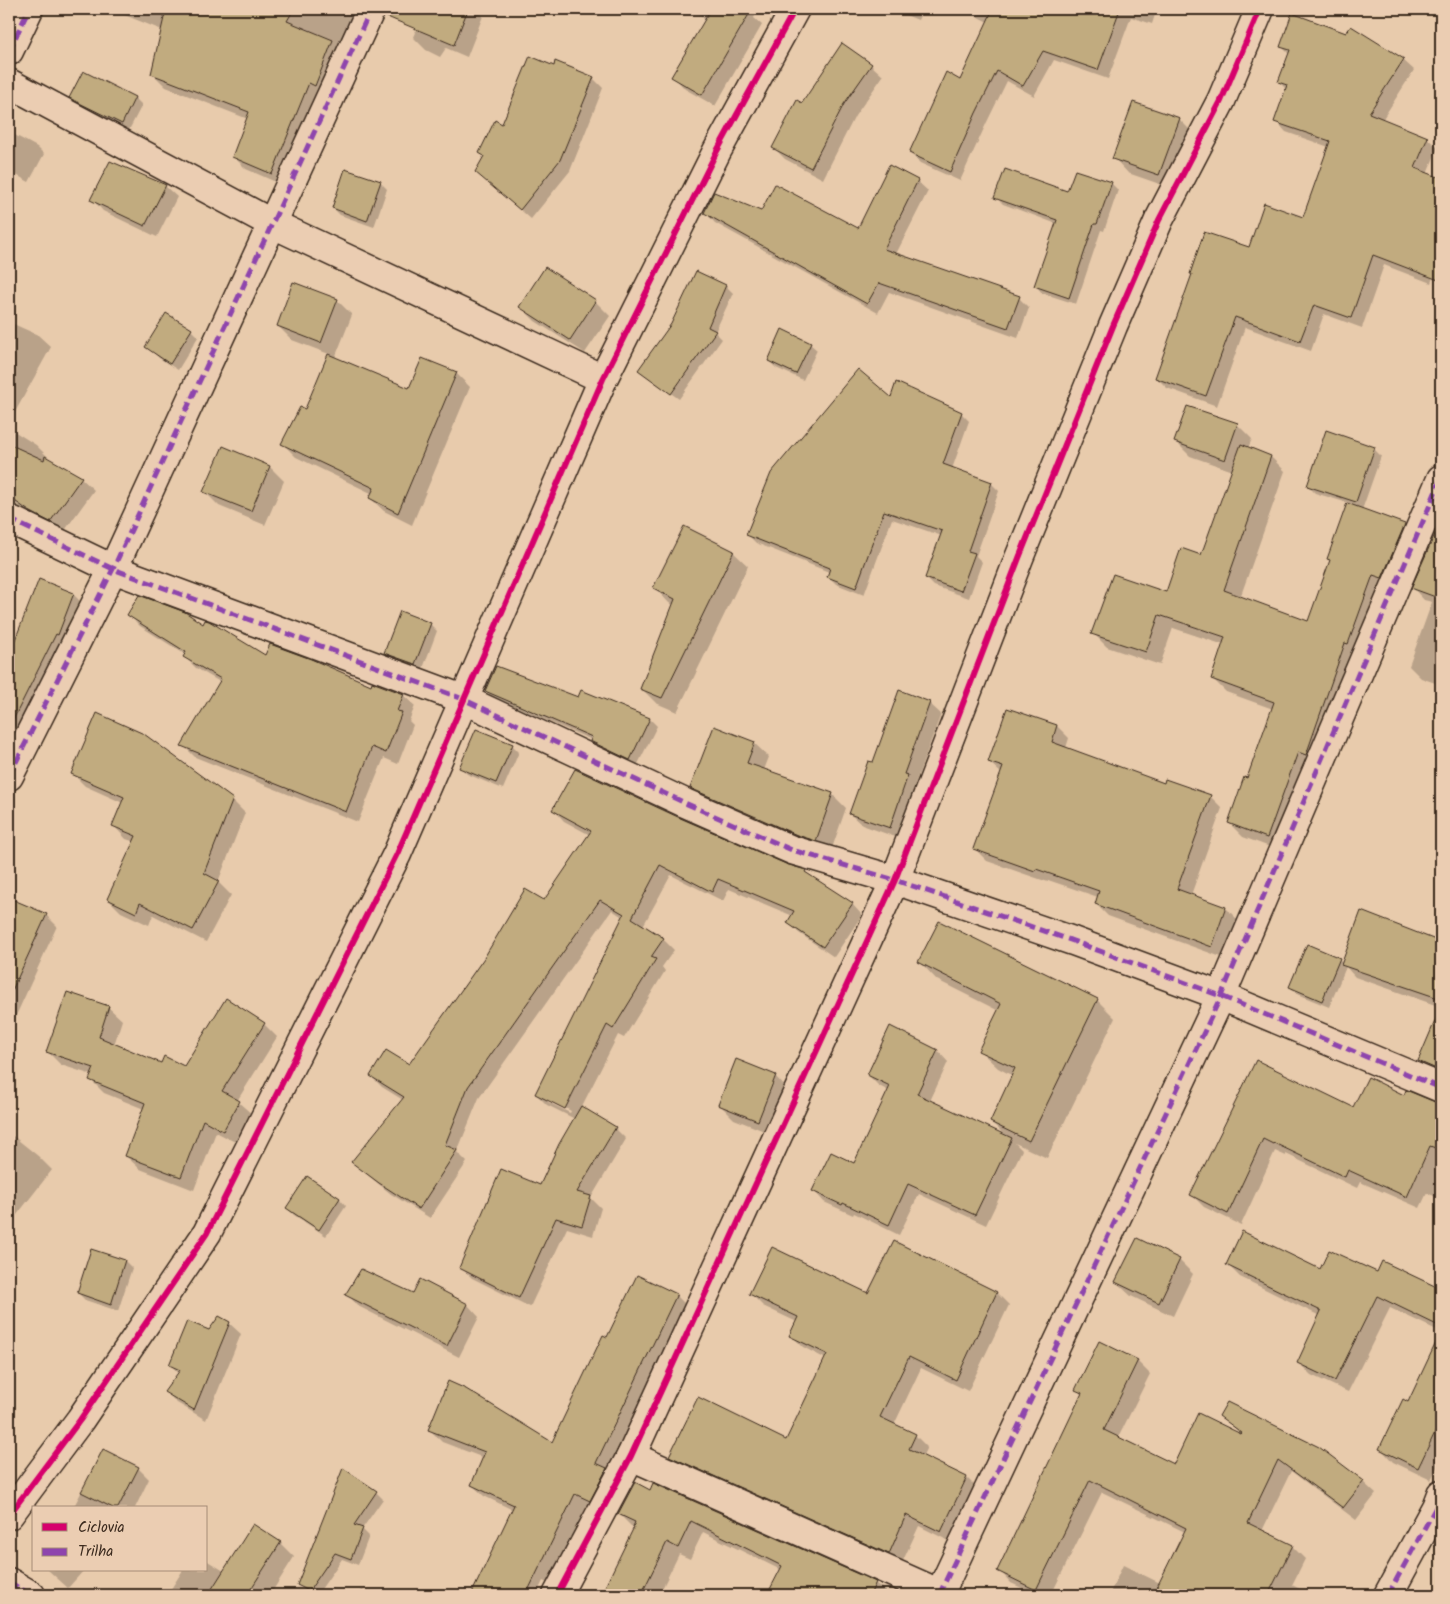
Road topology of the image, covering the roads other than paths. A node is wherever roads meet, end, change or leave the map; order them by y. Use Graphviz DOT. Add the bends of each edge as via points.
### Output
graph roads {
  1 [pos="29,9"];
  2 [pos="371,9"];
  3 [pos="795,9"];
  4 [pos="1260,9"];
  5 [pos="9,51"];
  6 [pos="9,82"];
  7 [pos="273,224"];
  8 [pos="603,379"];
  9 [pos="1441,479"];
  10 [pos="9,520"];
  11 [pos="113,569"];
  12 [pos="463,699"];
  13 [pos="9,776"];
  14 [pos="895,880"];
  15 [pos="1221,996"];
  16 [pos="1441,1088"];
  17 [pos="631,1456"];
  18 [pos="1441,1494"];
  19 [pos="9,1515"];
  20 [pos="9,1582"];
  21 [pos="31,1595"];
  22 [pos="557,1595"];
  23 [pos="941,1595"];
  24 [pos="1388,1595"];
  1 -- 5 [label="street"];
  2 -- 7 [label="street"];
  3 -- 8 [label="street" via="717,151"];
  4 -- 14 [label="street" via="1221,101 1159,220 1113,326 1019,558"];
  6 -- 7 [label="street"];
  7 -- 8 [label="street"];
  7 -- 11 [label="street"];
  8 -- 12 [label="street"];
  9 -- 15 [label="street"];
  10 -- 11 [label="street"];
  11 -- 12 [label="street"];
  11 -- 13 [label="street"];
  12 -- 14 [label="street" via="792,850"];
  12 -- 19 [label="street" via="397,854 207,1233 80,1420"];
  14 -- 15 [label="street"];
  14 -- 17 [label="street"];
  15 -- 16 [label="street"];
  15 -- 23 [label="street"];
  17 -- 22 [label="street"];
  17 -- 23 [label="street"];
  18 -- 24 [label="street"];
  20 -- 21 [label="street"];
}
